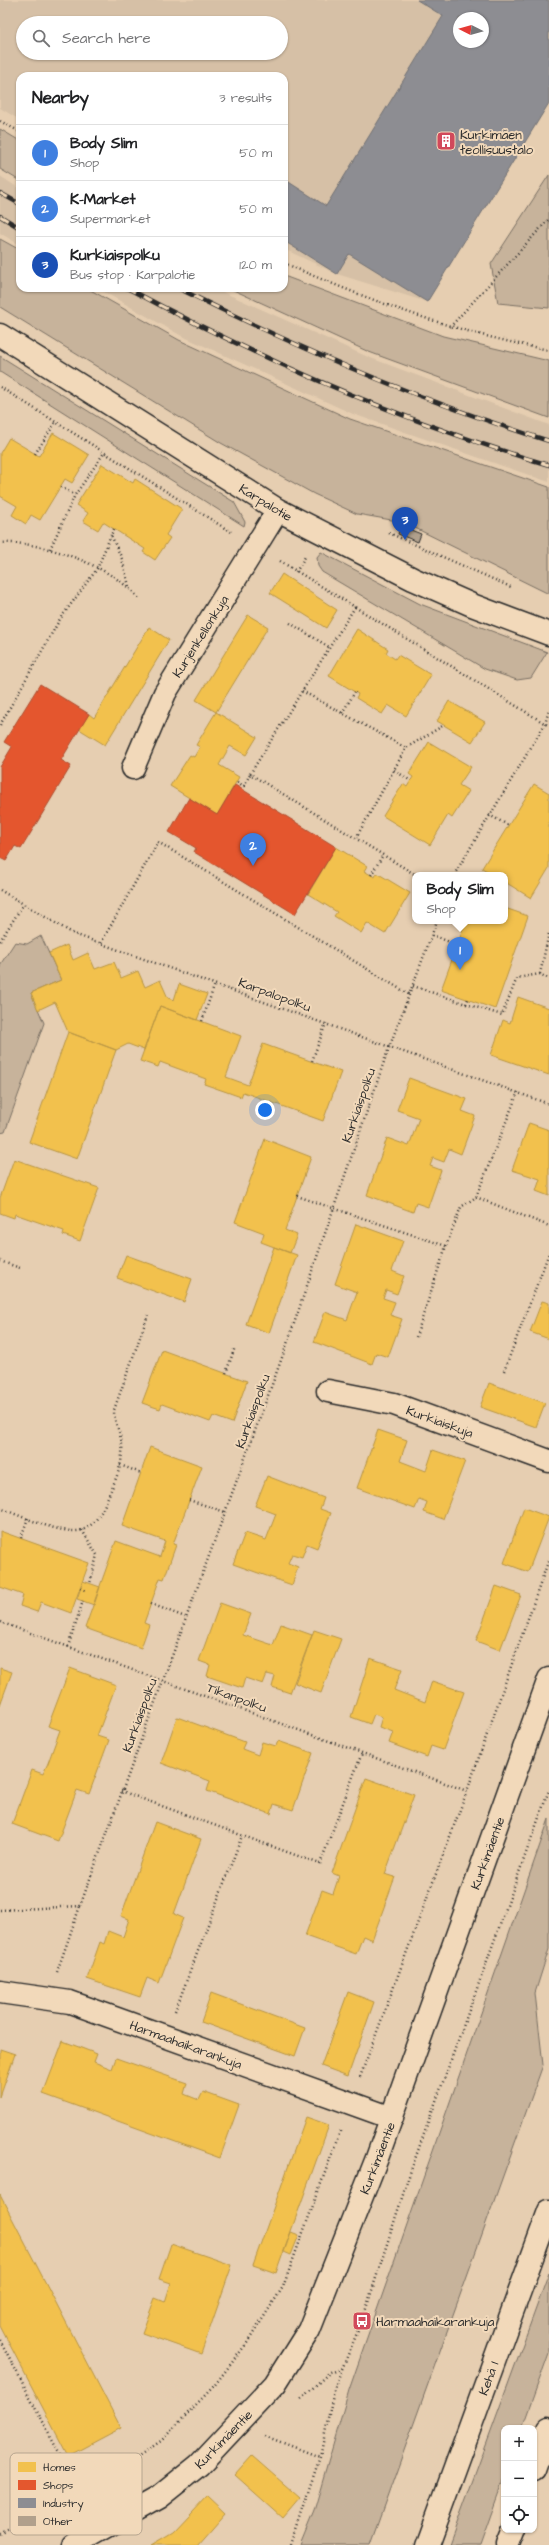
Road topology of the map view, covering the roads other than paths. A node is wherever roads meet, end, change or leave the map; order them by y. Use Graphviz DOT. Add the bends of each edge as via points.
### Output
graph roads {
  1 [pos="0,335"];
  2 [pos="278,510"];
  3 [pos="549,634"];
  4 [pos="133,768"];
  5 [pos="328,1391"];
  6 [pos="549,1461"];
  7 [pos="549,1679"];
  8 [pos="0,1992"];
  9 [pos="392,2118"];
  10 [pos="549,2211"];
  11 [pos="549,2428"];
  12 [pos="537,2462"];
  13 [pos="142,2507"];
  14 [pos="512,2533"];
  15 [pos="92,2535"];
  16 [pos="74,2545"];
  17 [pos="427,2545"];
  18 [pos="507,2545"];
  1 -- 2 [label="main road, Karpalotie"];
  2 -- 3 [label="main road, Karpalotie" via="413,579"];
  2 -- 4 [label="main road, Kurjenkellonkuja" via="165,693"];
  5 -- 6 [label="main road, Kurkiaiskuja" via="394,1404"];
  7 -- 9 [label="main road, Kurkimäentie"];
  8 -- 9 [label="main road, Harmaahaikarankuja" via="70,2002"];
  9 -- 13 [label="main road, Kurkimäentie" via="309,2330 275,2384 199,2465 159,2497"];
  10 -- 17 [label="main road, Kehä I"];
  11 -- 12 [label="main road"];
  14 -- 18 [label="main road"];
  15 -- 16 [label="main road, Kurkimäentie"];
}
